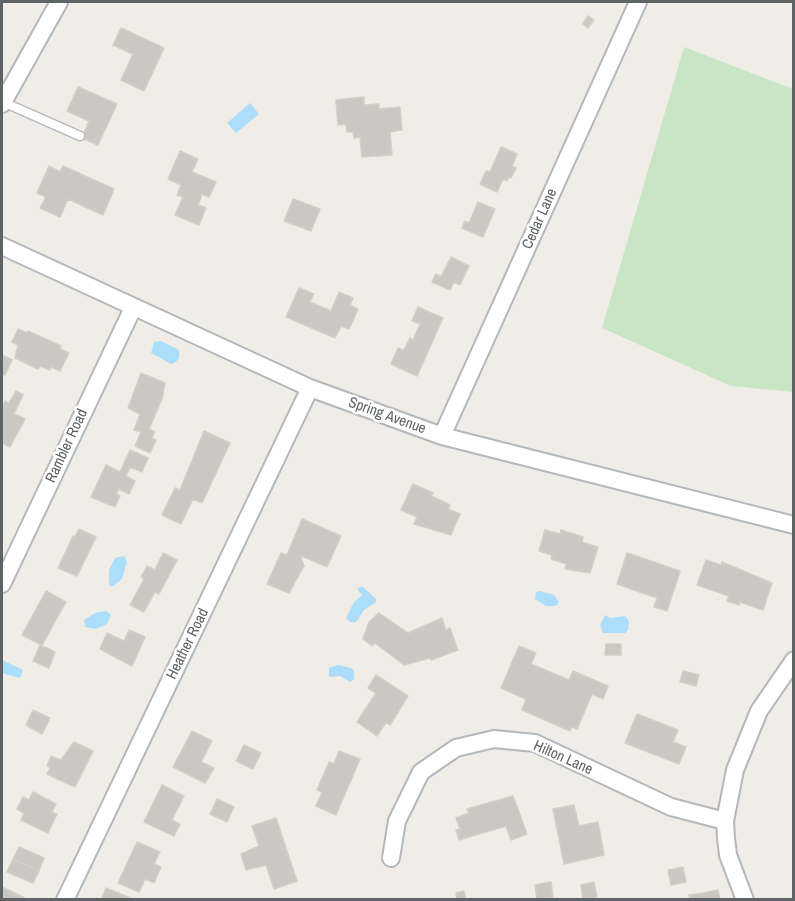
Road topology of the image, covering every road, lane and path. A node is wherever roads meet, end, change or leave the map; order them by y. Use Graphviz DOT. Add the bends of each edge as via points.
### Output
graph roads {
  1 [pos="59,2"];
  2 [pos="638,2"];
  3 [pos="2,103"];
  4 [pos="80,136"];
  5 [pos="2,246"];
  6 [pos="133,308"];
  7 [pos="310,388"];
  8 [pos="442,436"];
  9 [pos="794,525"];
  10 [pos="2,584"];
  11 [pos="794,660"];
  12 [pos="725,821"];
  13 [pos="391,858"];
  14 [pos="65,900"];
  15 [pos="745,900"];
  1 -- 3 [label="street"];
  2 -- 8 [label="street, Cedar Lane"];
  3 -- 4 [label="lane"];
  5 -- 6 [label="street, Spring Avenue"];
  6 -- 7 [label="street, Spring Avenue"];
  6 -- 10 [label="street, Rambler Road"];
  7 -- 8 [label="street, Spring Avenue"];
  7 -- 14 [label="street, Heather Road"];
  8 -- 9 [label="street, Spring Avenue"];
  11 -- 12 [label="street" via="772,689 747,736 735,770"];
  12 -- 13 [label="street, Hilton Lane" via="671,807 535,743 494,739 456,748 421,772 397,821"];
  12 -- 15 [label="street" via="728,855"];
}
